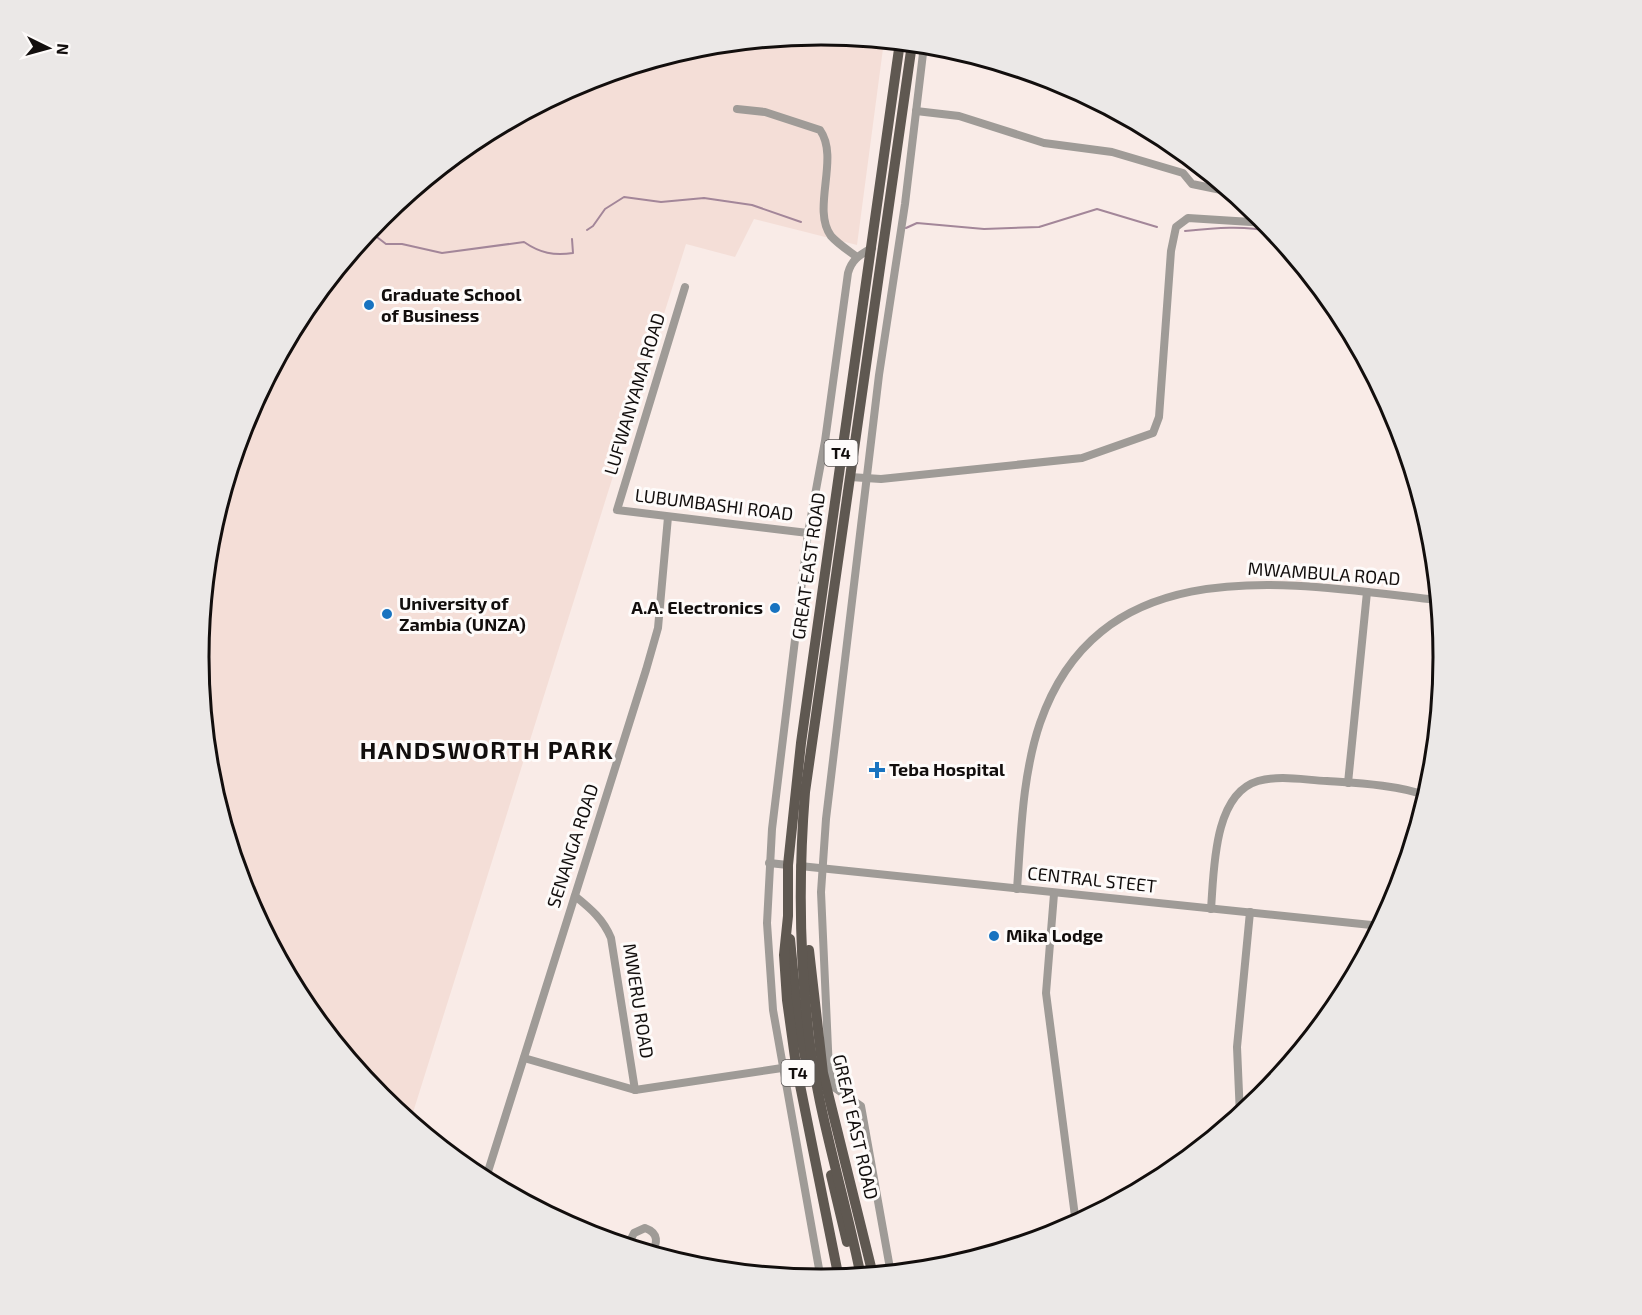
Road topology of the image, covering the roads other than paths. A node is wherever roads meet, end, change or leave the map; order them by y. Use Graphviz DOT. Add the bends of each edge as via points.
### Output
graph roads {
  1 [pos="899,50"];
  2 [pos="911,52"];
  3 [pos="923,54"];
  4 [pos="737,109"];
  5 [pos="915,111"];
  6 [pos="1215,189"];
  7 [pos="1253,223"];
  8 [pos="872,248"];
  9 [pos="857,257"];
  10 [pos="685,287"];
  11 [pos="850,477"];
  12 [pos="866,479"];
  13 [pos="617,510"];
  14 [pos="668,517"];
  15 [pos="808,533"];
  16 [pos="1367,592"];
  17 [pos="1430,599"];
  18 [pos="1348,783"];
  19 [pos="1418,795"];
  20 [pos="769,863"];
  21 [pos="788,865"];
  22 [pos="800,866"];
  23 [pos="823,867"];
  24 [pos="1017,890"];
  25 [pos="1054,894"];
  26 [pos="575,896"];
  27 [pos="1211,909"];
  28 [pos="1250,912"];
  29 [pos="800,915"];
  30 [pos="788,916"];
  31 [pos="1371,925"];
  32 [pos="524,1058"];
  33 [pos="782,1068"];
  34 [pos="635,1090"];
  35 [pos="1240,1104"];
  36 [pos="488,1171"];
  37 [pos="1075,1214"];
  38 [pos="631,1239"];
  39 [pos="655,1247"];
  40 [pos="890,1266"];
  41 [pos="871,1268"];
  42 [pos="853,1269"];
  43 [pos="859,1269"];
  44 [pos="819,1270"];
  45 [pos="836,1270"];
  1 -- 8 [label="main road, GREAT EAST ROAD / T4"];
  2 -- 11 [label="main road, GREAT EAST ROAD / T4"];
  3 -- 5 [label="street"];
  4 -- 9 [label="street" via="765,112 820,130 825,137 826,153 825,224 832,237"];
  5 -- 6 [label="street" via="959,116 1044,143 1112,152 1183,173 1192,184"];
  5 -- 12 [label="street"];
  7 -- 12 [label="street" via="1188,218 1176,227 1159,417 1153,433 1082,458"];
  8 -- 9 [label="street"];
  8 -- 21 [label="main road, GREAT EAST ROAD / T4" via="801,743"];
  9 -- 15 [label="street" via="848,273"];
  10 -- 13 [label="street, LUFWANYAMA ROAD"];
  11 -- 12 [label="street"];
  11 -- 22 [label="main road, GREAT EAST ROAD / T4" via="805,792"];
  12 -- 23 [label="street"];
  13 -- 14 [label="street, LUBUMBASHI ROAD"];
  14 -- 15 [label="street, LUBUMBASHI ROAD"];
  14 -- 26 [label="street, SENANGA ROAD" via="658,628"];
  15 -- 20 [label="street"];
  16 -- 17 [label="street, MWAMBULA ROAD"];
  16 -- 18 [label="street"];
  16 -- 24 [label="street, MWAMBULA ROAD" via="1270,584 1211,587 1154,603 1096,636 1056,688 1040,723 1030,760"];
  18 -- 19 [label="street"];
  18 -- 27 [label="street" via="1275,778 1255,782 1236,797 1224,817 1218,840"];
  20 -- 21 [label="street"];
  20 -- 33 [label="street" via="769,970"];
  21 -- 30 [label="main road, GREAT EAST ROAD / T4"];
  22 -- 23 [label="street, CENTRAL STEET"];
  22 -- 29 [label="main road, GREAT EAST ROAD / T4"];
  23 -- 24 [label="street, CENTRAL STEET"];
  23 -- 40 [label="street" via="829,1071 836,1088 861,1106"];
  24 -- 25 [label="street, CENTRAL STEET"];
  25 -- 27 [label="street, CENTRAL STEET"];
  25 -- 37 [label="street" via="1046,993"];
  26 -- 32 [label="street, SENANGA ROAD"];
  26 -- 34 [label="street, MWERU ROAD" via="596,913 611,938"];
  27 -- 28 [label="street, CENTRAL STEET"];
  28 -- 31 [label="street, CENTRAL STEET"];
  28 -- 35 [label="street" via="1237,1047"];
  29 -- 41 [label="main road, GREAT EAST ROAD / T4" via="809,953 823,1073"];
  29 -- 43 [label="main road, GREAT EAST ROAD / T4" via="807,1020 822,1112"];
  30 -- 42 [label="main road, GREAT EAST ROAD / T4" via="798,1021"];
  30 -- 45 [label="main road, GREAT EAST ROAD / T4" via="784,955 791,1030"];
  32 -- 34 [label="street"];
  32 -- 36 [label="street, SENANGA ROAD"];
  33 -- 34 [label="street"];
  33 -- 44 [label="street"];
  38 -- 39 [label="street" via="645,1228 656,1237"];
}
